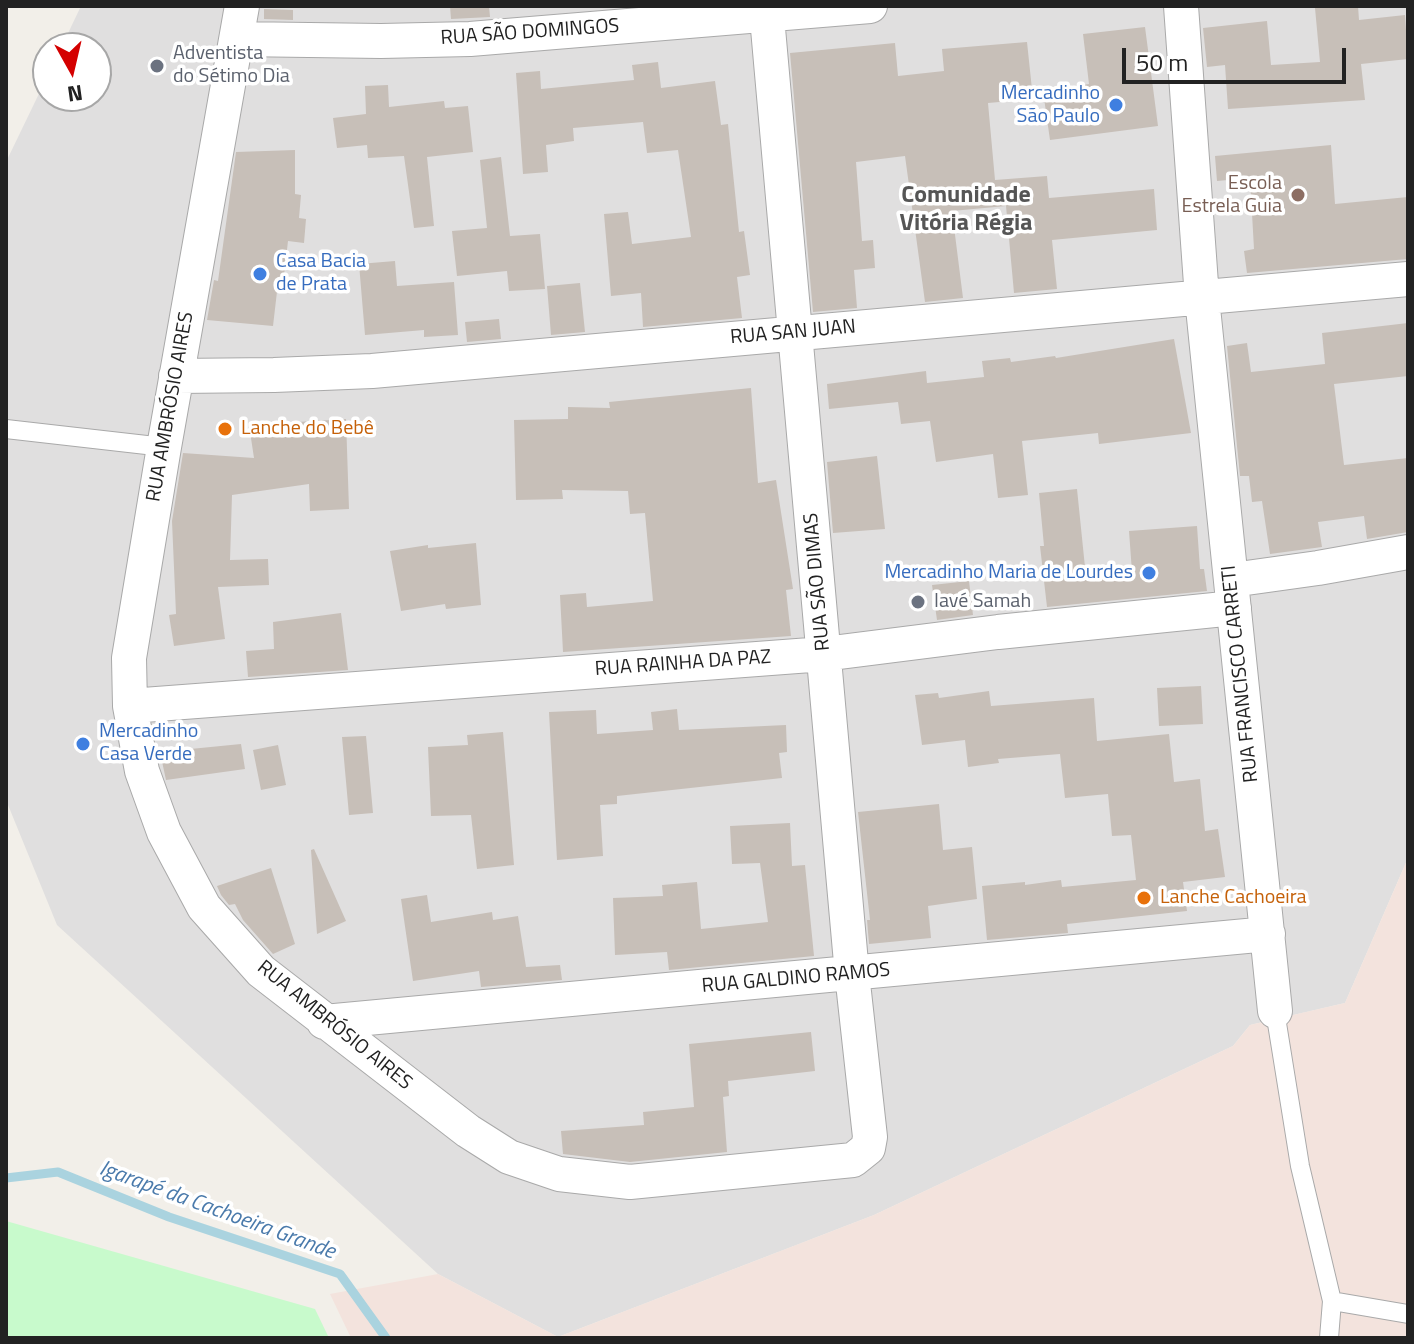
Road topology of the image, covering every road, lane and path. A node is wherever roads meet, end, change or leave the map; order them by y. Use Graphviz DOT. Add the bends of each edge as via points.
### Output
graph roads {
  1 [pos="870,6"];
  2 [pos="1181,6"];
  3 [pos="767,10"];
  4 [pos="240,22"];
  5 [pos="1408,279"];
  6 [pos="1202,298"];
  7 [pos="796,333"];
  8 [pos="176,376"];
  9 [pos="6,429"];
  10 [pos="164,447"];
  11 [pos="1408,552"];
  12 [pos="1233,594"];
  13 [pos="824,654"];
  14 [pos="130,706"];
  15 [pos="1268,934"];
  16 [pos="852,974"];
  17 [pos="1275,1011"];
  18 [pos="324,1022"];
  19 [pos="860,1156"];
  20 [pos="1332,1301"];
  21 [pos="1408,1314"];
  22 [pos="1329,1338"];
  1 -- 3 [label="street, RUA SÃO DOMINGOS"];
  2 -- 6 [label="street, RUA FRANCISCO CARRETI"];
  3 -- 4 [label="street, RUA SÃO DOMINGOS" via="470,39 381,41"];
  3 -- 7 [label="street, RUA SÃO DIMAS"];
  4 -- 8 [label="street, RUA AMBRÓSIO AIRES"];
  5 -- 6 [label="street, RUA SAN JUAN"];
  6 -- 7 [label="street, RUA SAN JUAN"];
  6 -- 12 [label="street, RUA FRANCISCO CARRETI"];
  7 -- 8 [label="street, RUA SAN JUAN" via="372,371"];
  7 -- 13 [label="street, RUA SÃO DIMAS"];
  8 -- 10 [label="street, RUA AMBRÓSIO AIRES"];
  9 -- 10 [label="lane"];
  10 -- 14 [label="street, RUA AMBRÓSIO AIRES" via="129,658"];
  11 -- 12 [label="street, RUA RAINHA DA PAZ" via="1318,568"];
  12 -- 13 [label="street, RUA RAINHA DA PAZ"];
  12 -- 15 [label="street, RUA FRANCISCO CARRETI"];
  13 -- 14 [label="street, RUA RAINHA DA PAZ"];
  13 -- 16 [label="street, RUA SÃO DIMAS"];
  14 -- 18 [label="street, RUA AMBRÓSIO AIRES" via="155,808 204,907 261,971"];
  15 -- 16 [label="street, RUA GALDINO RAMOS"];
  15 -- 17 [label="street, RUA FRANCISCO CARRETI"];
  16 -- 18 [label="street, RUA GALDINO RAMOS"];
  16 -- 19 [label="street, RUA SÃO DIMAS" via="870,1137"];
  17 -- 20 [label="lane, RUA FRANCISCO CARRETI" via="1300,1166"];
  18 -- 19 [label="street, RUA AMBRÓSIO AIRES" via="468,1131 509,1157 559,1174 630,1182"];
  20 -- 21 [label="lane"];
  20 -- 22 [label="lane, RUA FRANCISCO CARRETI"];
}
